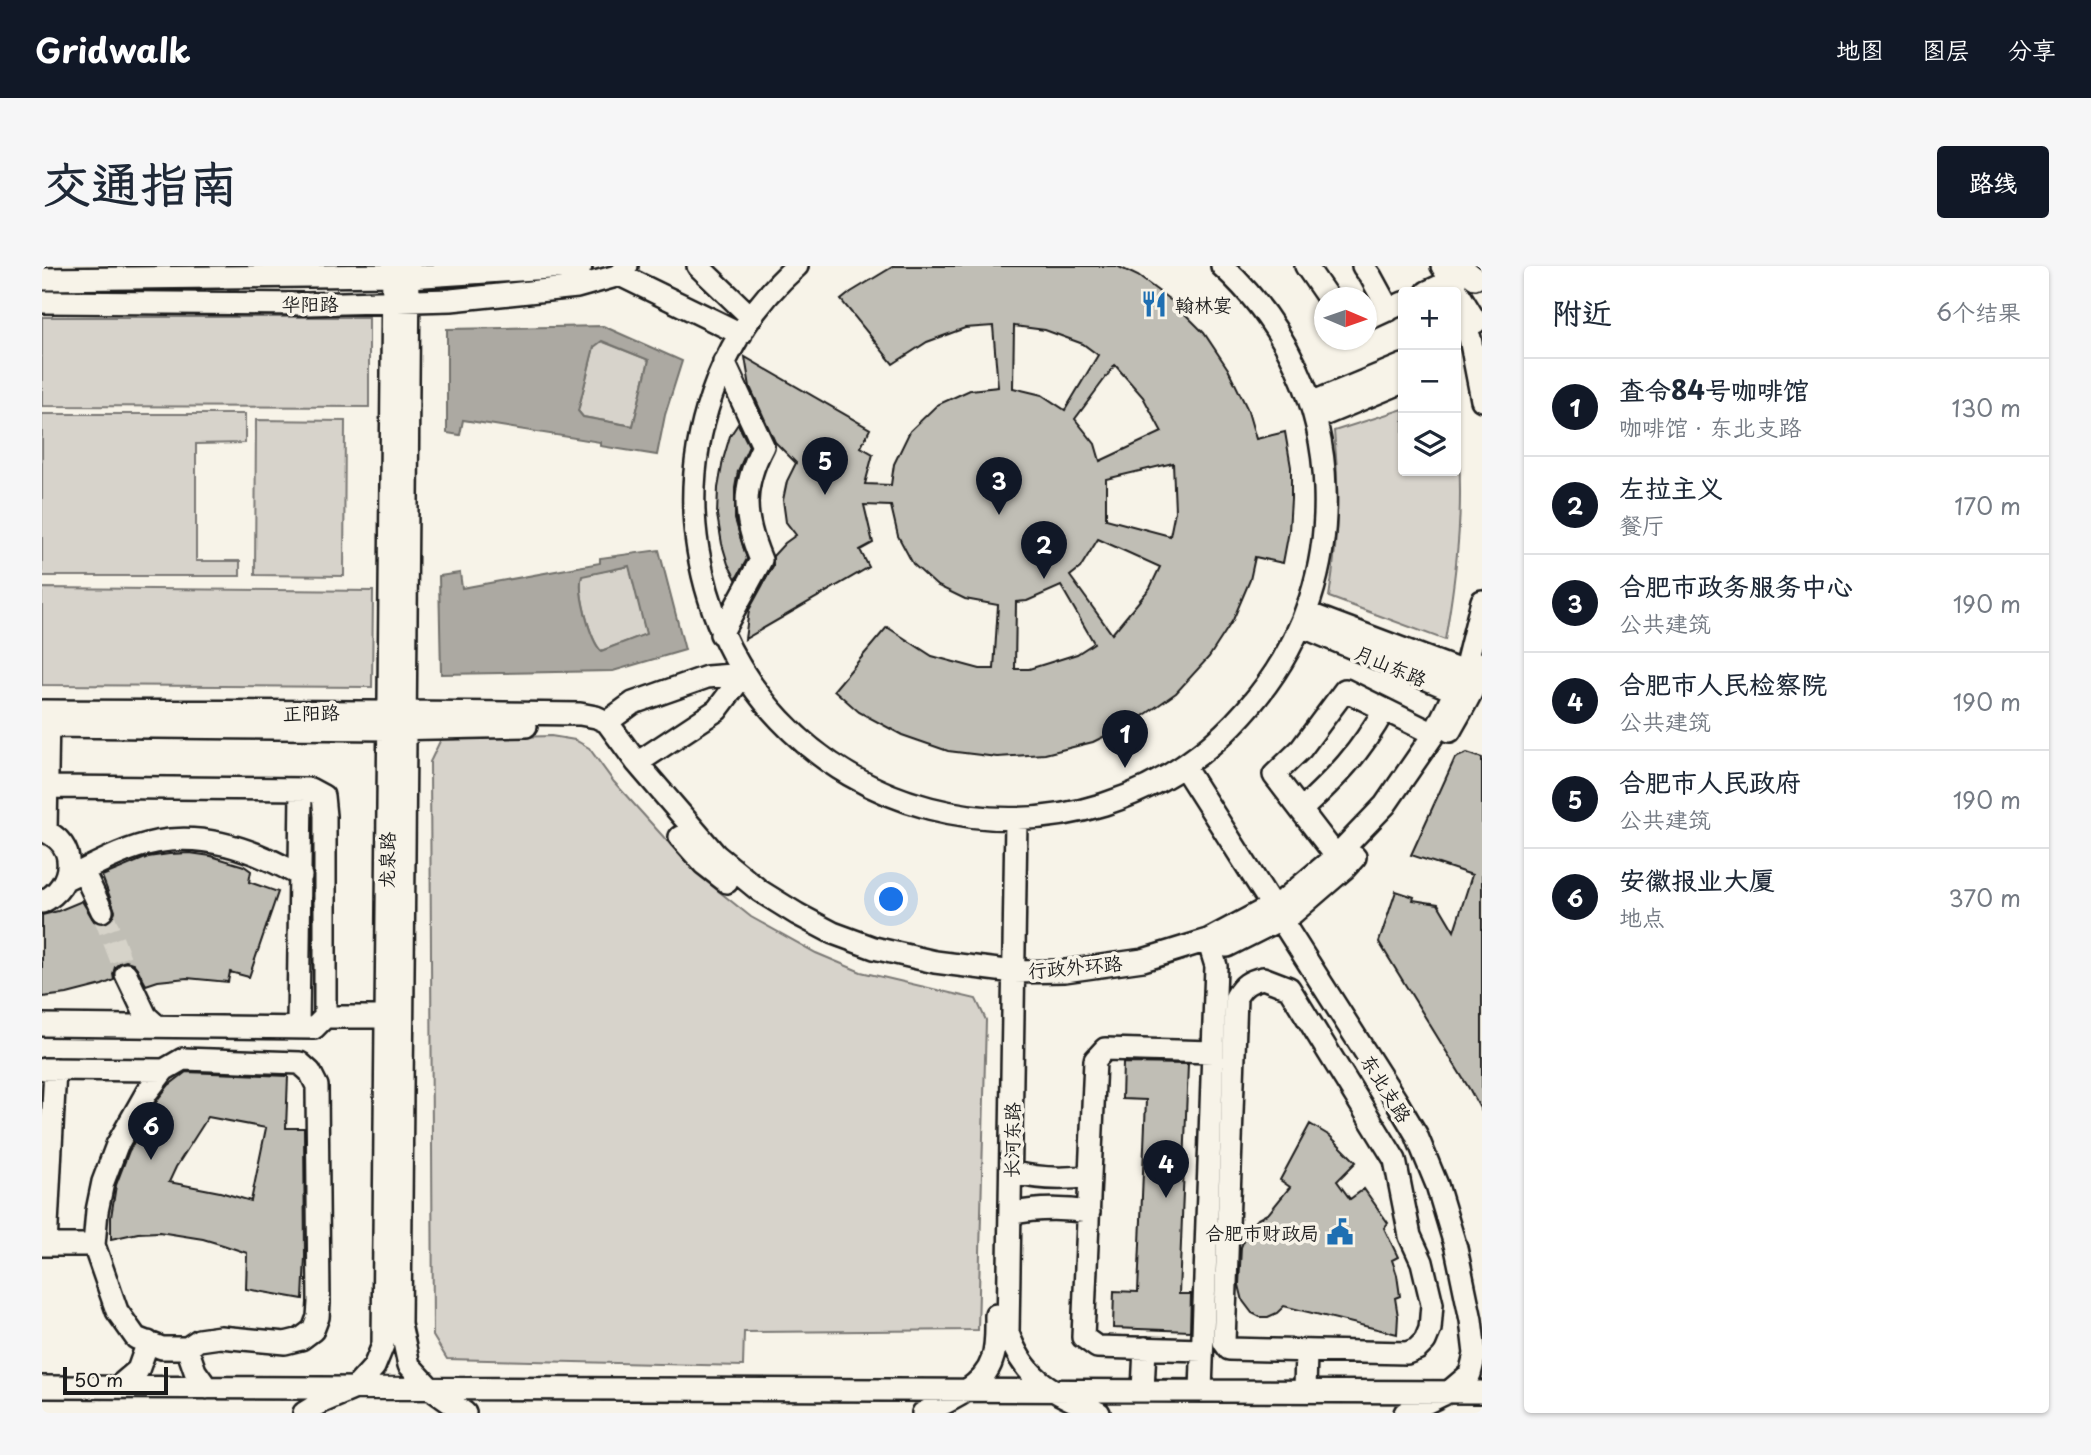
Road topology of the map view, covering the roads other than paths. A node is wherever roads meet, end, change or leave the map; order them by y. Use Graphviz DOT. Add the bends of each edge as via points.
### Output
graph roads {
  1 [pos="698,266"];
  2 [pos="797,266"];
  3 [pos="1222,266"];
  4 [pos="1306,266"];
  5 [pos="1363,266"];
  6 [pos="1430,266"];
  7 [pos="624,270"];
  8 [pos="401,271"];
  9 [pos="578,273"];
  10 [pos="42,279"];
  11 [pos="1439,284"];
  12 [pos="1320,287"];
  13 [pos="42,302"];
  14 [pos="401,302"];
  15 [pos="1396,306"];
  16 [pos="1377,315"];
  17 [pos="1461,323"];
  18 [pos="746,326"];
  19 [pos="1471,344"];
  20 [pos="724,362"];
  21 [pos="1398,368"];
  22 [pos="1398,384"];
  23 [pos="1482,400"];
  24 [pos="1313,410"];
  25 [pos="1482,601"];
  26 [pos="1304,619"];
  27 [pos="721,634"];
  28 [pos="1477,673"];
  29 [pos="744,674"];
  30 [pos="1469,697"];
  31 [pos="1384,710"];
  32 [pos="45,718"];
  33 [pos="397,720"];
  34 [pos="580,720"];
  35 [pos="607,722"];
  36 [pos="1434,734"];
  37 [pos="637,763"];
  38 [pos="1190,763"];
  39 [pos="46,787"];
  40 [pos="301,789"];
  41 [pos="1301,810"];
  42 [pos="1009,820"];
  43 [pos="44,830"];
  44 [pos="1336,856"];
  45 [pos="75,875"];
  46 [pos="301,876"];
  47 [pos="42,901"];
  48 [pos="1282,909"];
  49 [pos="102,911"];
  50 [pos="1210,947"];
  51 [pos="126,974"];
  52 [pos="1007,978"];
  53 [pos="326,1017"];
  54 [pos="393,1017"];
  55 [pos="42,1025"];
  56 [pos="157,1026"];
  57 [pos="298,1027"];
  58 [pos="1213,1052"];
  59 [pos="49,1069"];
  60 [pos="164,1070"];
  61 [pos="1421,1131"];
  62 [pos="1389,1148"];
  63 [pos="1011,1172"];
  64 [pos="1090,1176"];
  65 [pos="1089,1212"];
  66 [pos="1010,1214"];
  67 [pos="44,1245"];
  68 [pos="94,1245"];
  69 [pos="1482,1327"];
  70 [pos="148,1342"];
  71 [pos="187,1348"];
  72 [pos="1145,1348"];
  73 [pos="1202,1350"];
  74 [pos="1306,1351"];
  75 [pos="42,1387"];
  76 [pos="118,1387"];
  77 [pos="207,1388"];
  78 [pos="355,1388"];
  79 [pos="431,1389"];
  80 [pos="967,1389"];
  81 [pos="1049,1389"];
  82 [pos="1143,1390"];
  83 [pos="1201,1391"];
  84 [pos="1305,1391"];
  85 [pos="1450,1391"];
  86 [pos="1482,1392"];
  87 [pos="304,1413"];
  88 [pos="465,1413"];
  89 [pos="923,1413"];
  90 [pos="1099,1413"];
  91 [pos="1405,1413"];
  1 -- 18 [label="street"];
  2 -- 18 [label="street"];
  3 -- 24 [label="street" via="1269,318 1293,359"];
  4 -- 12 [label="street"];
  5 -- 15 [label="street"];
  6 -- 11 [label="street"];
  7 -- 9 [label="street"];
  7 -- 18 [label="street"];
  8 -- 9 [label="street, 华阳路"];
  8 -- 10 [label="street, 华阳路"];
  8 -- 14 [label="street, 龙泉路"];
  9 -- 14 [label="street, 华阳路" via="451,300"];
  11 -- 19 [label="street"];
  13 -- 14 [label="street, 华阳路"];
  14 -- 33 [label="street, 龙泉路"];
  15 -- 16 [label="street"];
  17 -- 19 [label="street"];
  18 -- 20 [label="street"];
  19 -- 23 [label="street"];
  20 -- 27 [label="street" via="705,415 694,470 698,553"];
  20 -- 27 [label="street" via="762,446 751,468 746,505 761,561"];
  21 -- 24 [label="street"];
  22 -- 24 [label="street"];
  24 -- 26 [label="street" via="1325,467 1326,516 1320,565"];
  25 -- 28 [label="street, 行政外环路"];
  26 -- 28 [label="street, 月山东路"];
  26 -- 30 [label="street, 月山东路"];
  26 -- 38 [label="street" via="1274,677 1239,721"];
  27 -- 29 [label="street"];
  28 -- 30 [label="street, 行政外环路"];
  29 -- 35 [label="street" via="707,677 633,703"];
  29 -- 37 [label="street" via="717,710"];
  29 -- 42 [label="street" via="775,715 812,750 855,779 901,800 950,814"];
  30 -- 36 [label="street, 行政外环路"];
  30 -- 48 [label="street, 行政外环路" via="1394,814 1345,868"];
  31 -- 36 [label="street"];
  31 -- 41 [label="street" via="1337,776"];
  31 -- 41 [label="street" via="1345,690 1301,749 1274,775"];
  32 -- 33 [label="street, 正阳路"];
  32 -- 39 [label="street"];
  33 -- 34 [label="street, 正阳路"];
  33 -- 54 [label="street, 龙泉路"];
  34 -- 35 [label="street"];
  34 -- 52 [label="street, 行政外环路" via="603,733 666,821 704,864 757,906 827,945 873,962 933,975"];
  35 -- 37 [label="street, 行政外环路"];
  36 -- 44 [label="street, 行政外环路" via="1385,805"];
  37 -- 52 [label="street, 行政外环路" via="716,855 797,914 874,948"];
  38 -- 42 [label="street" via="1132,795 1075,813"];
  38 -- 48 [label="street, 东北支路"];
  39 -- 40 [label="street"];
  39 -- 43 [label="street"];
  40 -- 46 [label="street"];
  40 -- 53 [label="street" via="323,796"];
  41 -- 44 [label="street"];
  42 -- 52 [label="street, 长河东路"];
  43 -- 45 [label="street" via="63,846"];
  44 -- 48 [label="street, 行政外环路"];
  45 -- 46 [label="street" via="129,850 187,839 249,852"];
  45 -- 47 [label="street"];
  45 -- 49 [label="street"];
  46 -- 57 [label="street"];
  48 -- 50 [label="street, 行政外环路"];
  48 -- 61 [label="street, 东北支路"];
  50 -- 52 [label="street, 行政外环路"];
  50 -- 58 [label="street" via="1216,966"];
  51 -- 56 [label="street" via="146,1016"];
  52 -- 63 [label="street, 长河东路"];
  52 -- 80 [label="street, 长河东路" via="995,1341 984,1376"];
  53 -- 54 [label="street"];
  53 -- 57 [label="street" via="314,1028"];
  54 -- 78 [label="street, 龙泉路" via="383,1345 373,1367"];
  54 -- 79 [label="street, 龙泉路" via="400,1324 409,1364"];
  55 -- 56 [label="street"];
  56 -- 57 [label="street"];
  58 -- 64 [label="street" via="1105,1049 1096,1060"];
  58 -- 73 [label="street"];
  59 -- 60 [label="street"];
  59 -- 67 [label="street"];
  60 -- 68 [label="street" via="117,1145 103,1182"];
  60 -- 71 [label="street" via="183,1059 300,1063 317,1086 320,1303 313,1330 285,1343 220,1337"];
  61 -- 62 [label="street"];
  61 -- 69 [label="street, 东北支路" via="1450,1182 1470,1256"];
  61 -- 85 [label="street, 东北支路" via="1456,1248 1475,1354 1471,1374"];
  62 -- 74 [label="street" via="1400,1178 1410,1236 1428,1281 1430,1329 1417,1349 1407,1353"];
  62 -- 74 [label="street" via="1289,988 1263,978 1241,987 1236,997 1224,1342 1229,1349"];
  63 -- 64 [label="street" via="1036,1179"];
  63 -- 66 [label="street, 长河东路"];
  64 -- 65 [label="street"];
  65 -- 66 [label="street" via="1033,1209"];
  65 -- 72 [label="street" via="1083,1337 1097,1347"];
  66 -- 81 [label="street, 长河东路" via="1008,1333 1014,1352 1030,1374"];
  67 -- 68 [label="street"];
  68 -- 70 [label="street" via="117,1311 136,1338"];
  70 -- 71 [label="street" via="162,1348"];
  70 -- 76 [label="street" via="138,1370"];
  71 -- 77 [label="street"];
  72 -- 73 [label="street"];
  72 -- 82 [label="street"];
  73 -- 83 [label="street"];
  74 -- 84 [label="street"];
  75 -- 76 [label="street"];
  76 -- 77 [label="street"];
  77 -- 78 [label="street"];
  78 -- 79 [label="street"];
  78 -- 87 [label="street, 龙泉路"];
  79 -- 80 [label="street"];
  79 -- 88 [label="street, 龙泉路"];
  80 -- 81 [label="street"];
  80 -- 89 [label="street, 长河东路"];
  81 -- 82 [label="street"];
  81 -- 90 [label="street, 长河东路"];
  82 -- 83 [label="street"];
  83 -- 84 [label="street"];
  84 -- 85 [label="street"];
  85 -- 86 [label="street"];
  85 -- 91 [label="street, 东北支路"];
}
